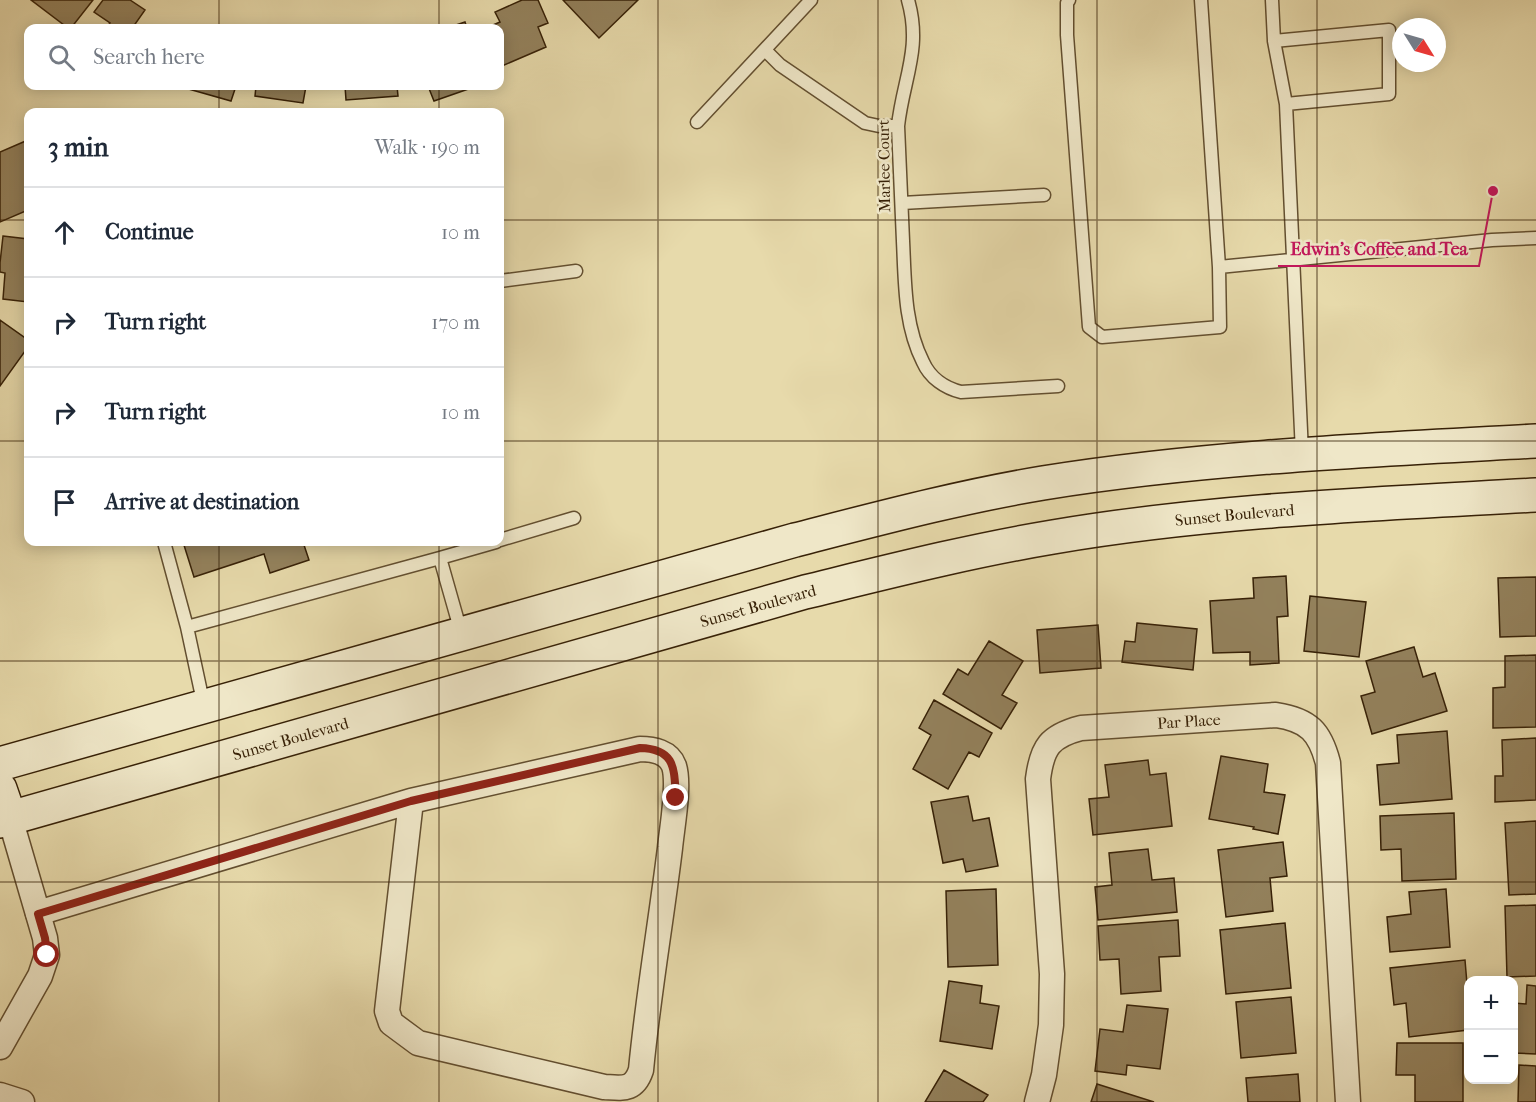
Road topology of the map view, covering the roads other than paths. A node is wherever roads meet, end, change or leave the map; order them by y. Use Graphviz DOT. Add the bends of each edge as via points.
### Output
graph roads {
  1 [pos="812,0"];
  2 [pos="908,0"];
  3 [pos="1069,0"];
  4 [pos="1201,0"];
  5 [pos="1272,0"];
  6 [pos="1274,41"];
  7 [pos="765,50"];
  8 [pos="1286,104"];
  9 [pos="697,122"];
  10 [pos="898,126"];
  11 [pos="1044,195"];
  12 [pos="902,203"];
  13 [pos="1536,238"];
  14 [pos="1293,260"];
  15 [pos="1219,267"];
  16 [pos="576,271"];
  17 [pos="504,280"];
  18 [pos="1058,386"];
  19 [pos="1536,441"];
  20 [pos="1302,454"];
  21 [pos="1536,495"];
  22 [pos="574,519"];
  23 [pos="504,539"];
  24 [pos="165,546"];
  25 [pos="481,546"];
  26 [pos="440,558"];
  27 [pos="187,627"];
  28 [pos="462,634"];
  29 [pos="204,706"];
  30 [pos="0,764"];
  31 [pos="411,801"];
  32 [pos="3,809"];
  33 [pos="38,914"];
  34 [pos="0,1047"];
  35 [pos="0,1095"];
  36 [pos="22,1102"];
  37 [pos="1037,1102"];
  38 [pos="1348,1102"];
  1 -- 7 [label="lane"];
  2 -- 10 [label="lane, Marlee Court" via="915,36"];
  3 -- 15 [label="lane" via="1067,35 1089,327 1102,337 1220,327"];
  4 -- 15 [label="lane"];
  5 -- 6 [label="lane"];
  6 -- 8 [label="lane"];
  6 -- 8 [label="lane" via="1389,30 1389,94"];
  7 -- 9 [label="lane"];
  7 -- 10 [label="lane" via="780,65 865,123"];
  8 -- 14 [label="lane"];
  10 -- 12 [label="lane, Marlee Court"];
  11 -- 12 [label="lane"];
  12 -- 18 [label="lane, Marlee Court" via="906,299 912,332 923,363 936,379 961,392"];
  13 -- 14 [label="lane"];
  14 -- 15 [label="lane"];
  14 -- 20 [label="lane"];
  16 -- 17 [label="lane"];
  19 -- 20 [label="main road"];
  20 -- 28 [label="main road" via="1162,467 1042,484 915,509"];
  21 -- 32 [label="main road, Sunset Boulevard" via="1169,520 1052,537 926,562"];
  22 -- 23 [label="lane"];
  24 -- 27 [label="lane"];
  25 -- 26 [label="lane"];
  26 -- 27 [label="lane"];
  26 -- 28 [label="lane"];
  27 -- 29 [label="lane"];
  28 -- 29 [label="main road"];
  29 -- 30 [label="main road"];
  31 -- 31 [label="street" via="640,748 668,757 674,766 676,798 637,1081 621,1088 592,1085 418,1043 391,1023 387,1011"];
  31 -- 33 [label="street"];
  32 -- 33 [label="street"];
  33 -- 34 [label="street" via="47,955 40,976"];
  35 -- 36 [label="street"];
  37 -- 38 [label="street, Par Place" via="1051,1024 1052,974 1038,779 1048,744 1063,733 1081,728 1276,715 1311,727 1323,744 1328,763"];
}
